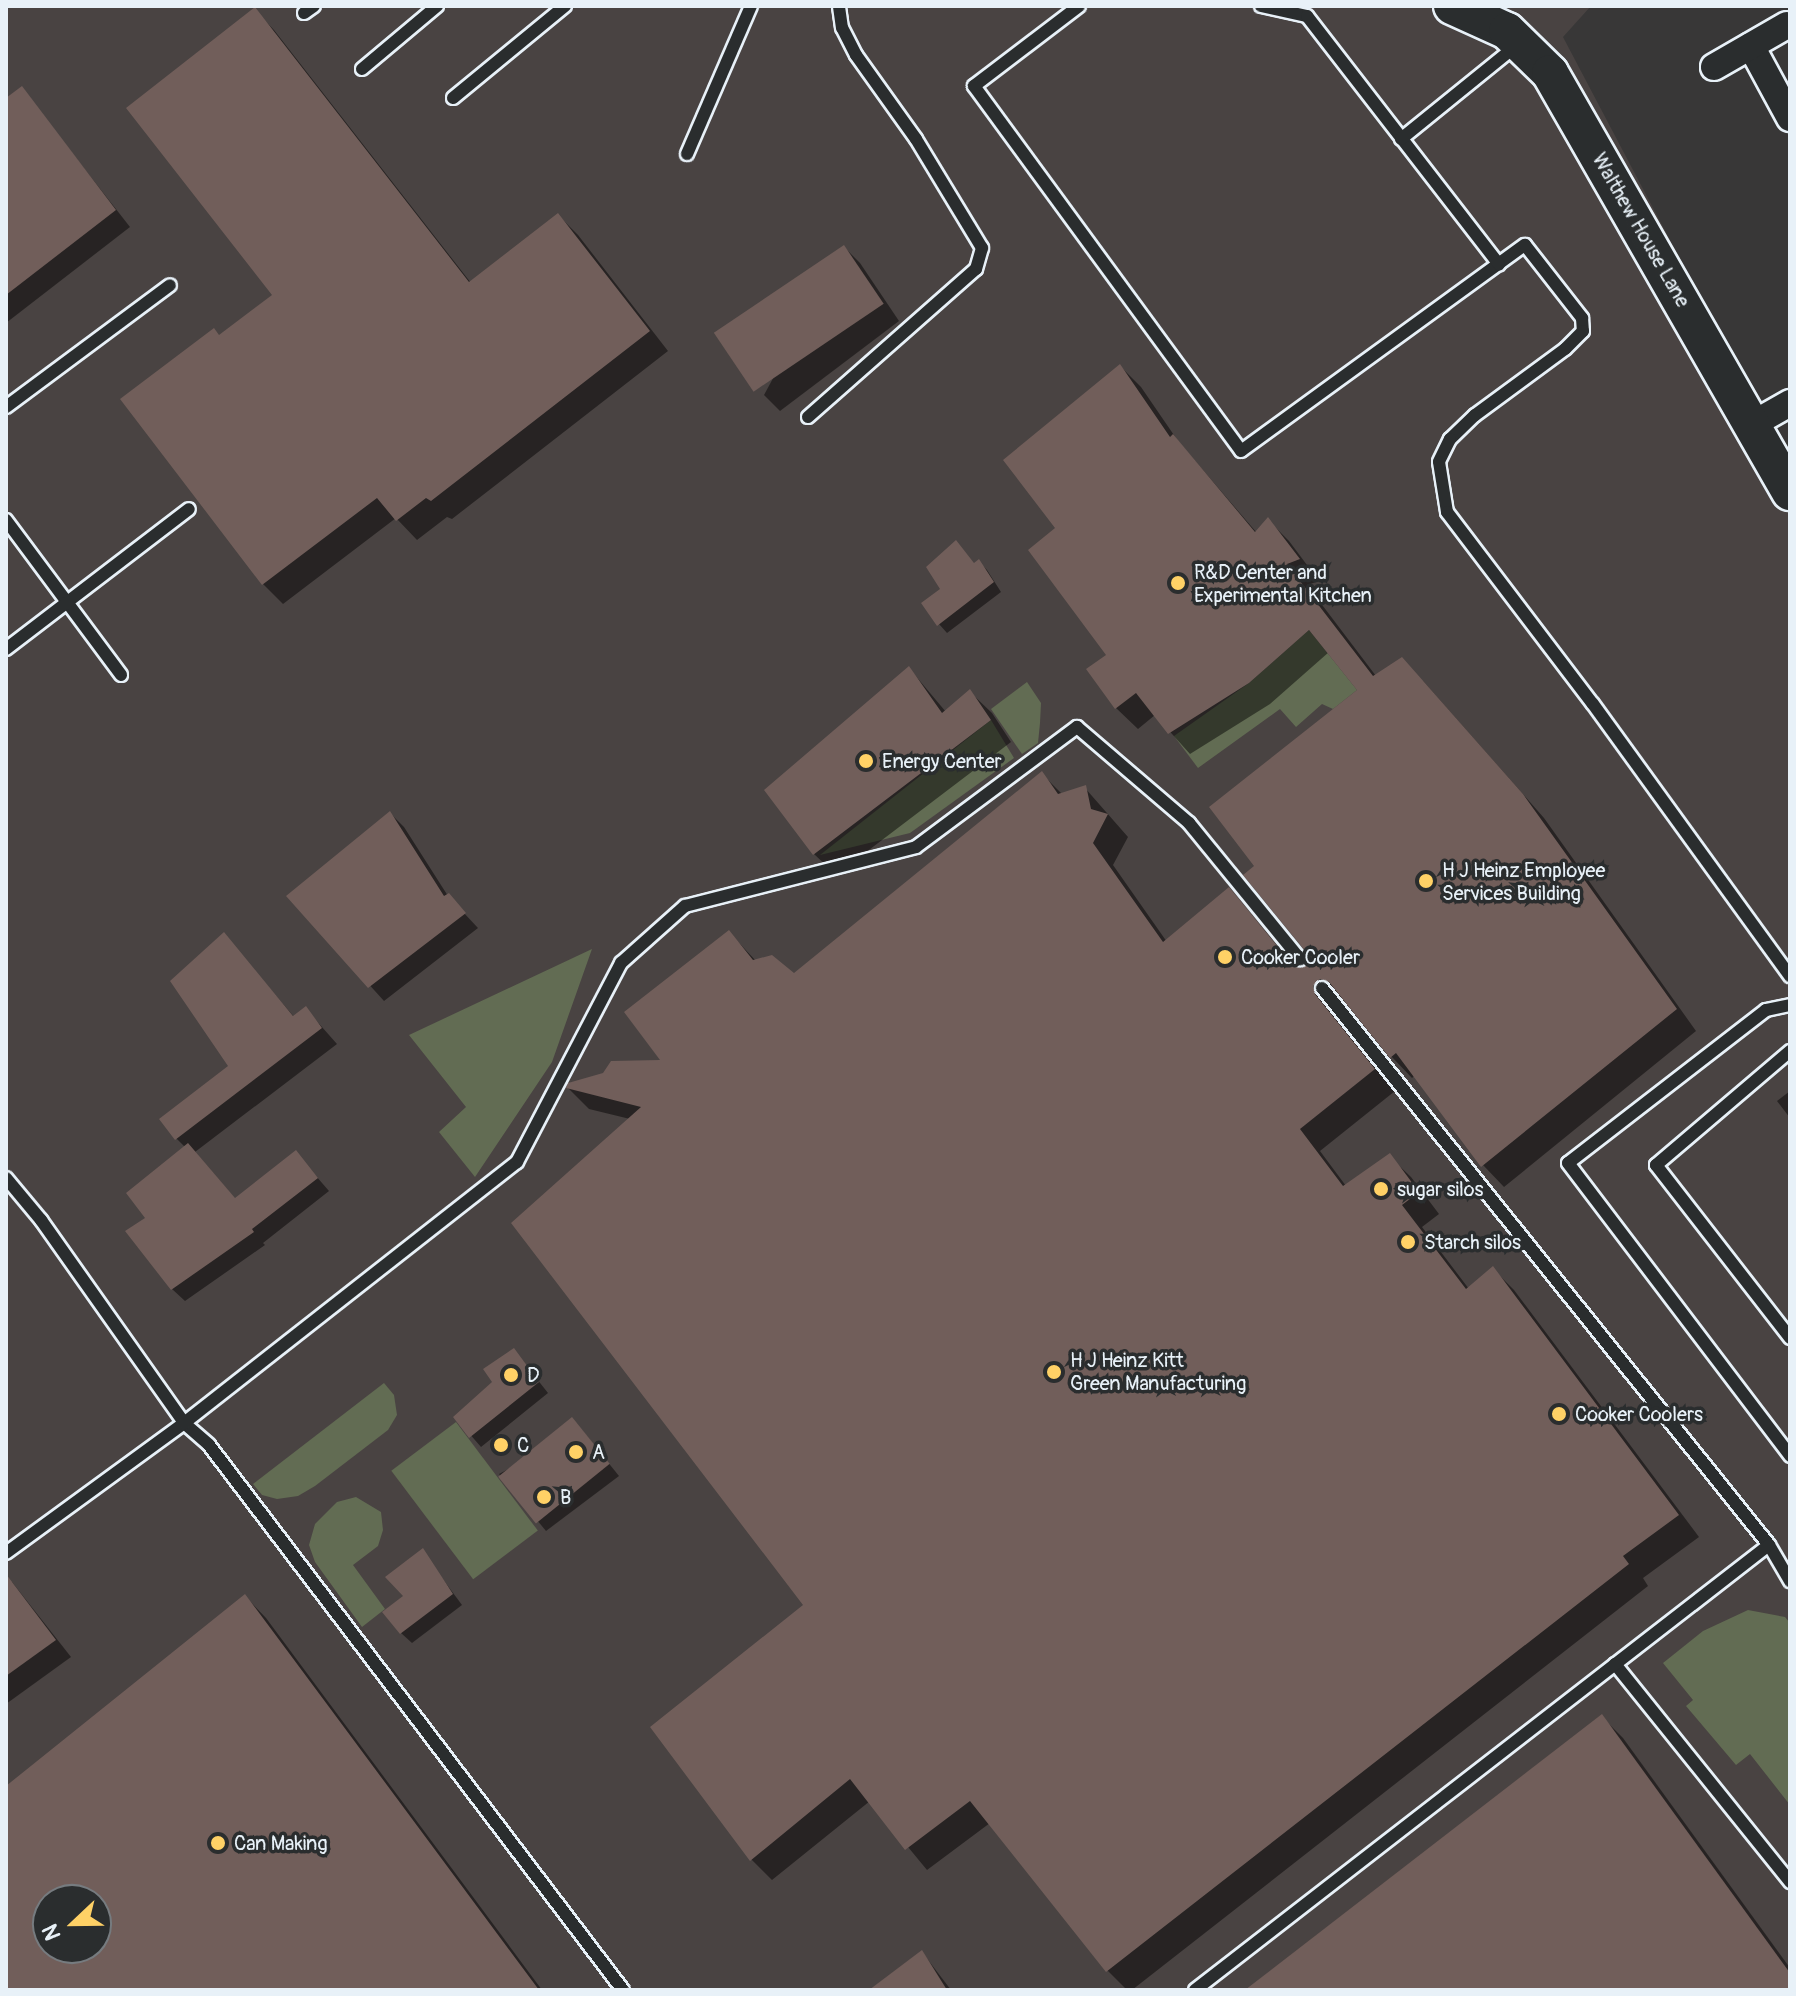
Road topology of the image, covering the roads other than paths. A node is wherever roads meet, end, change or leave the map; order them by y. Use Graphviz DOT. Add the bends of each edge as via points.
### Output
graph roads {
  1 [pos="437,6"];
  2 [pos="565,6"];
  3 [pos="751,6"];
  4 [pos="839,6"];
  5 [pos="1079,6"];
  6 [pos="1261,6"];
  7 [pos="1452,6"];
  8 [pos="1787,25"];
  9 [pos="1522,42"];
  10 [pos="1751,46"];
  11 [pos="1714,67"];
  12 [pos="362,69"];
  13 [pos="453,98"];
  14 [pos="1790,118"];
  15 [pos="1401,139"];
  16 [pos="687,154"];
  17 [pos="1499,264"];
  18 [pos="170,285"];
  19 [pos="1790,403"];
  20 [pos="6,407"];
  21 [pos="808,417"];
  22 [pos="1753,424"];
  23 [pos="1790,492"];
  24 [pos="189,509"];
  25 [pos="6,520"];
  26 [pos="66,602"];
  27 [pos="6,649"];
  28 [pos="121,675"];
  29 [pos="1300,959"];
  30 [pos="1790,976"];
  31 [pos="1322,988"];
  32 [pos="1790,1005"];
  33 [pos="1790,1051"];
  34 [pos="6,1178"];
  35 [pos="1790,1338"];
  36 [pos="184,1423"];
  37 [pos="1790,1456"];
  38 [pos="1769,1545"];
  39 [pos="6,1553"];
  40 [pos="1790,1581"];
  41 [pos="1615,1664"];
  42 [pos="1790,1882"];
  43 [pos="623,1990"];
  44 [pos="1195,1990"];
  1 -- 12 [label="lane"];
  2 -- 13 [label="lane"];
  3 -- 16 [label="lane"];
  4 -- 21 [label="lane" via="842,28 856,55 916,139 982,248 976,269"];
  5 -- 17 [label="lane" via="974,86 1241,451"];
  6 -- 15 [label="lane" via="1307,16"];
  7 -- 9 [label="street, Walthew House Lane"];
  8 -- 10 [label="street"];
  9 -- 15 [label="lane"];
  9 -- 22 [label="street, Walthew House Lane" via="1550,73"];
  10 -- 11 [label="street"];
  10 -- 14 [label="street"];
  15 -- 17 [label="lane"];
  17 -- 30 [label="lane" via="1525,245 1582,318 1583,331 1450,439 1439,462 1447,512"];
  18 -- 20 [label="lane"];
  19 -- 22 [label="street"];
  22 -- 23 [label="street, Walthew House Lane"];
  24 -- 26 [label="lane"];
  25 -- 26 [label="lane"];
  26 -- 27 [label="lane"];
  26 -- 28 [label="lane"];
  29 -- 36 [label="lane" via="1189,823 1077,727 916,847 685,906 621,963 517,1162"];
  31 -- 38 [label="lane"];
  32 -- 37 [label="lane" via="1766,1010 1568,1163"];
  33 -- 35 [label="lane" via="1656,1165"];
  34 -- 36 [label="lane"];
  36 -- 39 [label="lane"];
  36 -- 43 [label="lane" via="209,1445"];
  38 -- 40 [label="lane"];
  38 -- 41 [label="lane"];
  41 -- 42 [label="lane"];
  41 -- 44 [label="lane"];
}
